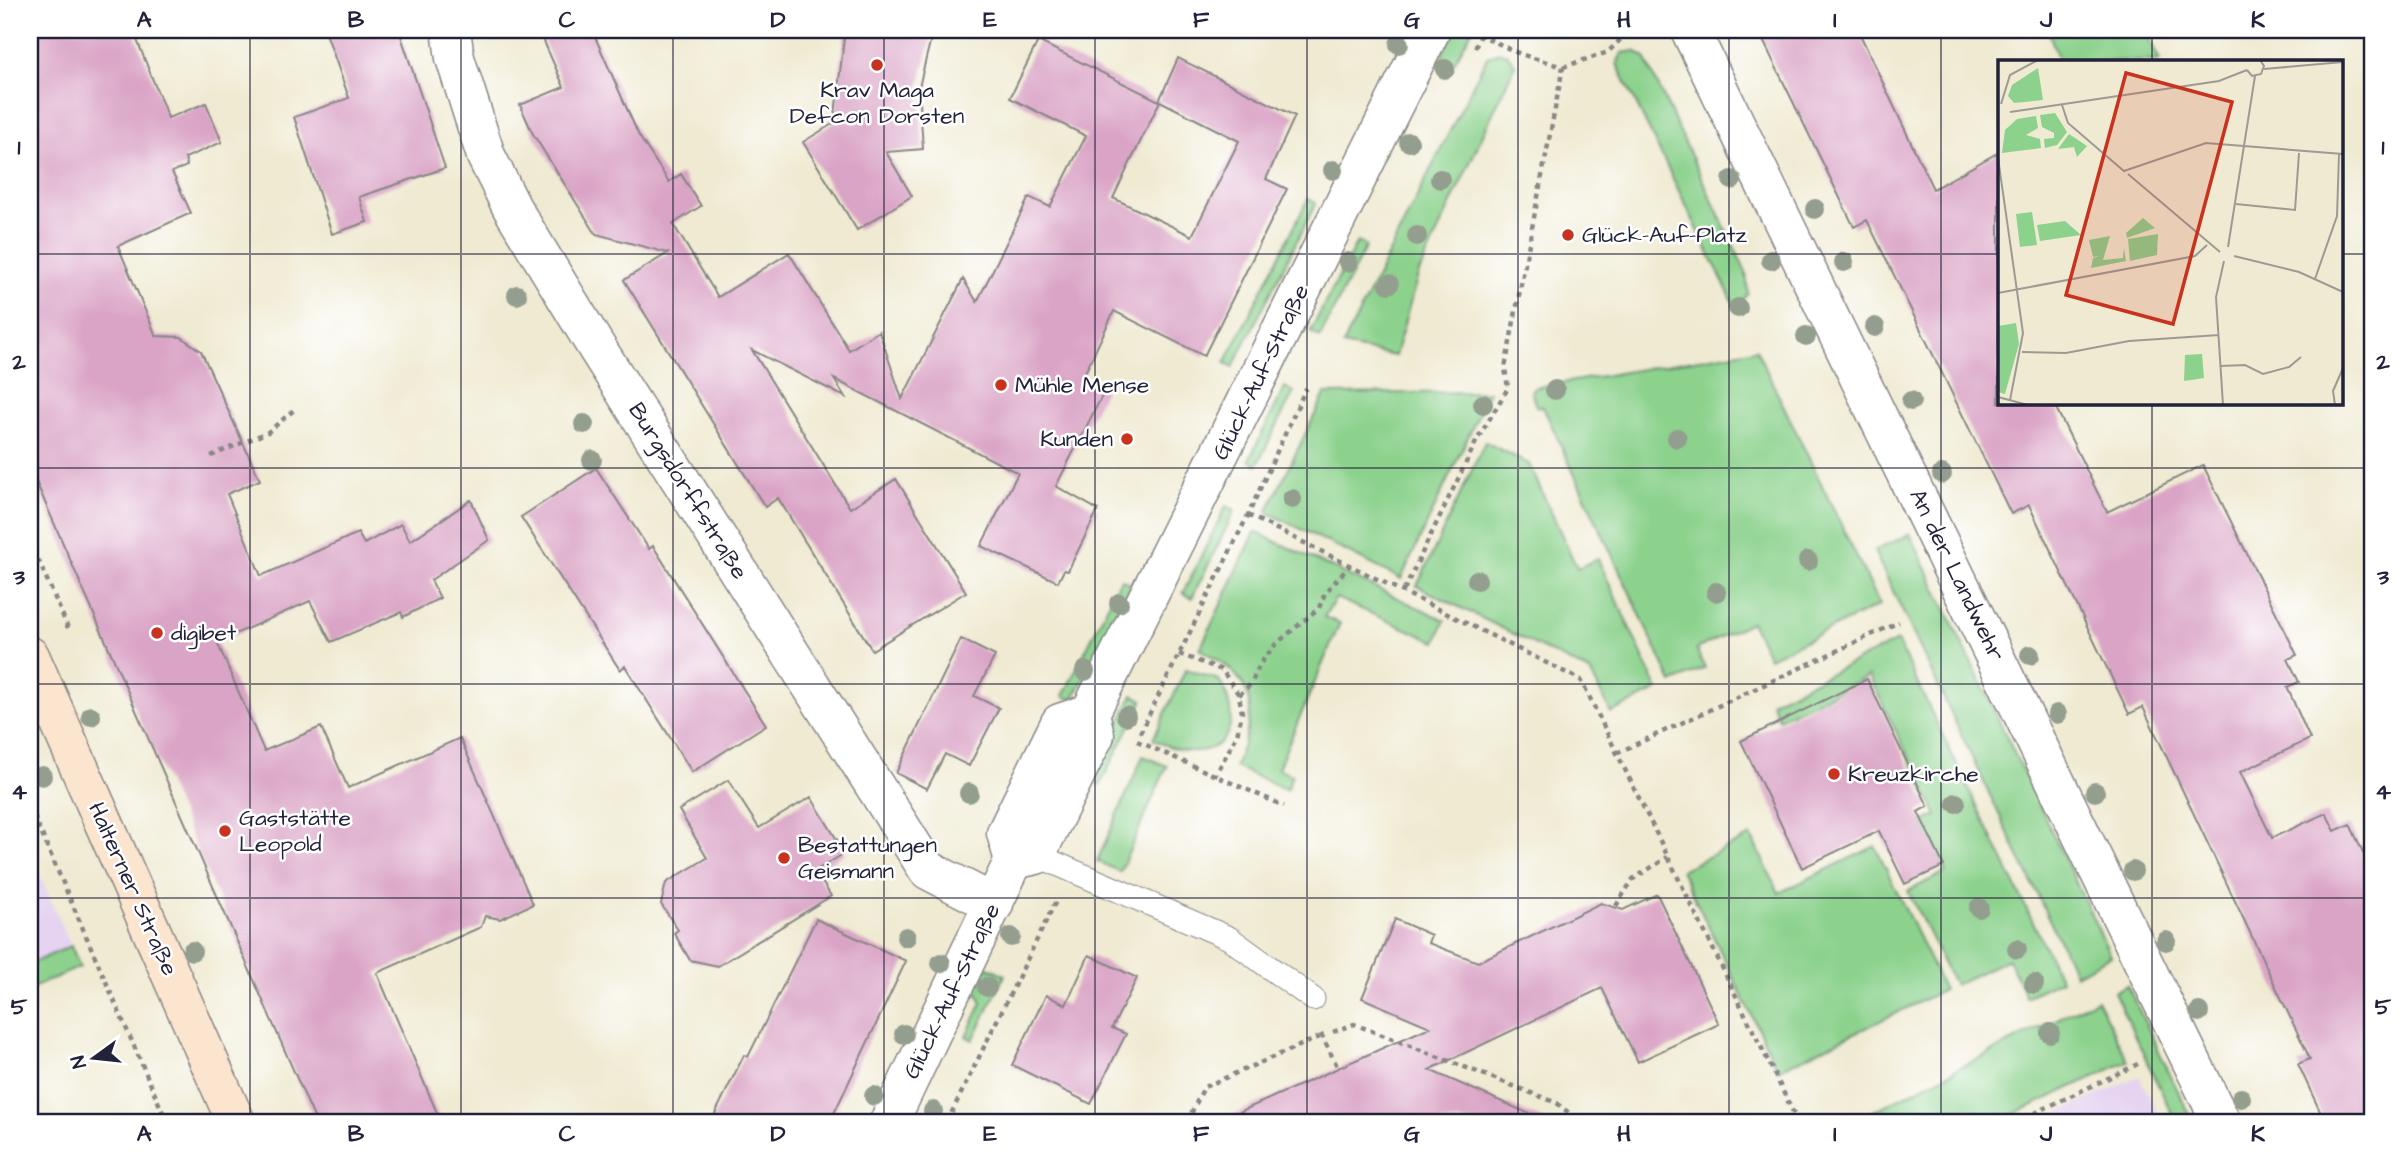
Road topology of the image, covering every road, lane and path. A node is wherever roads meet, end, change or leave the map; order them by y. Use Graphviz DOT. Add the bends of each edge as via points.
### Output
graph roads {
  1 [pos="451,30"];
  2 [pos="1431,30"];
  3 [pos="1630,30"];
  4 [pos="1690,30"];
  5 [pos="1481,35"];
  6 [pos="1563,67"];
  7 [pos="1307,385"];
  8 [pos="295,409"];
  9 [pos="211,456"];
  10 [pos="1248,515"];
  11 [pos="1349,565"];
  12 [pos="1404,590"];
  13 [pos="1899,622"];
  14 [pos="1180,654"];
  15 [pos="30,656"];
  16 [pos="1239,695"];
  17 [pos="1136,740"];
  18 [pos="1131,752"];
  19 [pos="1617,753"];
  20 [pos="1215,776"];
  21 [pos="1284,806"];
  22 [pos="30,807"];
  23 [pos="1025,857"];
  24 [pos="1668,858"];
  25 [pos="1071,872"];
  26 [pos="994,904"];
  27 [pos="1616,906"];
  28 [pos="1313,999"];
  29 [pos="2140,1063"];
  30 [pos="167,1122"];
  31 [pos="236,1122"];
  32 [pos="889,1122"];
  33 [pos="947,1122"];
  34 [pos="1187,1122"];
  35 [pos="1580,1122"];
  36 [pos="1798,1122"];
  37 [pos="2016,1122"];
  38 [pos="2221,1122"];
  1 -- 26 [label="street, Burgsdorffstraße" via="455,58 486,156 594,345 928,870"];
  2 -- 23 [label="street, Glück-Auf-Straße" via="1090,713 1060,723 1006,833"];
  3 -- 6 [label="path" via="1608,52"];
  4 -- 38 [label="street, An der Landwehr"];
  5 -- 6 [label="path" via="1520,54"];
  6 -- 12 [label="path" via="1505,369 1508,388 1477,440"];
  7 -- 10 [label="path"];
  8 -- 9 [label="path" via="268,432"];
  10 -- 11 [label="path"];
  10 -- 14 [label="path"];
  11 -- 12 [label="path"];
  11 -- 16 [label="path" via="1325,593 1319,608 1275,645"];
  12 -- 19 [label="path" via="1581,680"];
  13 -- 19 [label="path"];
  14 -- 16 [label="path" via="1222,670"];
  14 -- 17 [label="path"];
  15 -- 31 [label="main road, Halterner Straße"];
  16 -- 20 [label="path" via="1242,713 1237,735"];
  17 -- 18 [label="path"];
  17 -- 20 [label="path"];
  19 -- 24 [label="path"];
  20 -- 21 [label="path"];
  22 -- 30 [label="path"];
  23 -- 25 [label="lane"];
  23 -- 26 [label="street, Glück-Auf-Straße"];
  24 -- 27 [label="path" via="1633,879"];
  24 -- 36 [label="path"];
  25 -- 28 [label="lane" via="1229,939"];
  25 -- 33 [label="path"];
  26 -- 32 [label="street, Glück-Auf-Straße"];
  29 -- 37 [label="path"];
  34 -- 35 [label="path" via="1204,1087 1354,1024 1557,1103"];
}
